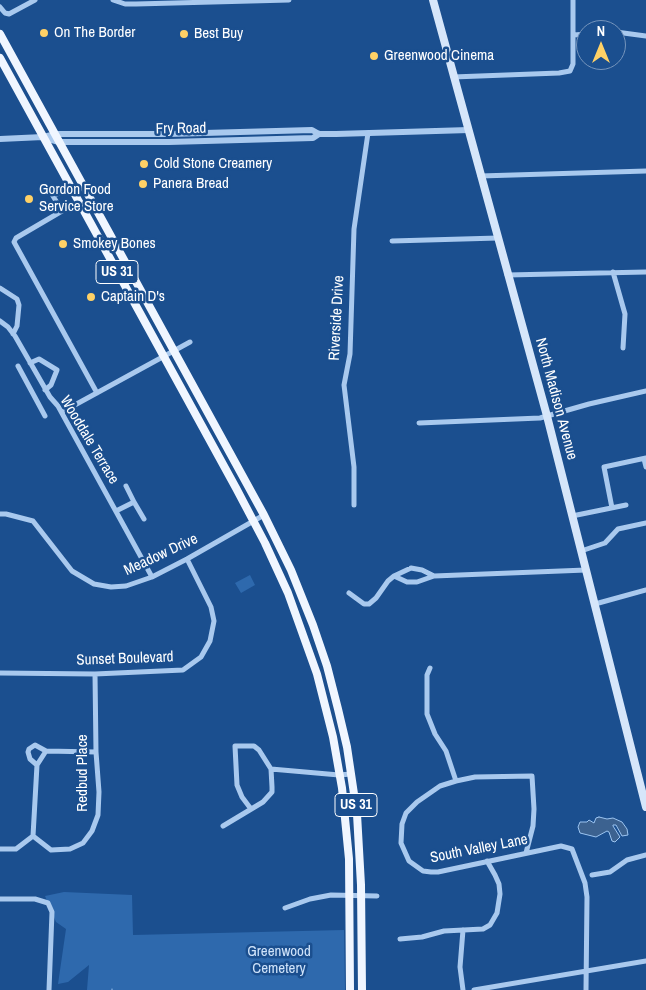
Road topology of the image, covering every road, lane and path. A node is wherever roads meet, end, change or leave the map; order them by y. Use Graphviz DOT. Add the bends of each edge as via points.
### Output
graph roads {
  1 [pos="35,0"];
  2 [pos="113,0"];
  3 [pos="289,0"];
  4 [pos="433,0"];
  5 [pos="573,0"];
  6 [pos="0,7"];
  7 [pos="626,33"];
  8 [pos="0,34"];
  9 [pos="574,35"];
  10 [pos="646,36"];
  11 [pos="0,58"];
  12 [pos="453,77"];
  13 [pos="469,130"];
  14 [pos="368,133"];
  15 [pos="56,134"];
  16 [pos="319,134"];
  17 [pos="43,137"];
  18 [pos="0,138"];
  19 [pos="59,142"];
  20 [pos="646,172"];
  21 [pos="480,176"];
  22 [pos="71,187"];
  23 [pos="498,238"];
  24 [pos="392,241"];
  25 [pos="613,272"];
  26 [pos="646,272"];
  27 [pos="508,275"];
  28 [pos="0,288"];
  29 [pos="0,321"];
  30 [pos="13,334"];
  31 [pos="190,342"];
  32 [pos="623,348"];
  33 [pos="174,351"];
  34 [pos="164,356"];
  35 [pos="30,363"];
  36 [pos="18,366"];
  37 [pos="45,390"];
  38 [pos="646,391"];
  39 [pos="97,393"];
  40 [pos="34,396"];
  41 [pos="62,412"];
  42 [pos="45,416"];
  43 [pos="547,416"];
  44 [pos="419,423"];
  45 [pos="645,458"];
  46 [pos="646,467"];
  47 [pos="126,486"];
  48 [pos="134,502"];
  49 [pos="354,505"];
  50 [pos="626,505"];
  51 [pos="612,508"];
  52 [pos="116,511"];
  53 [pos="0,514"];
  54 [pos="264,514"];
  55 [pos="572,516"];
  56 [pos="144,519"];
  57 [pos="253,521"];
  58 [pos="646,523"];
  59 [pos="581,551"];
  60 [pos="187,559"];
  61 [pos="586,570"];
  62 [pos="394,576"];
  63 [pos="434,576"];
  64 [pos="152,577"];
  65 [pos="646,590"];
  66 [pos="349,592"];
  67 [pos="595,604"];
  68 [pos="430,668"];
  69 [pos="0,673"];
  70 [pos="95,674"];
  71 [pos="46,751"];
  72 [pos="96,752"];
  73 [pos="36,765"];
  74 [pos="271,769"];
  75 [pos="351,774"];
  76 [pos="339,775"];
  77 [pos="642,777"];
  78 [pos="456,780"];
  79 [pos="646,807"];
  80 [pos="251,809"];
  81 [pos="223,826"];
  82 [pos="33,836"];
  83 [pos="0,849"];
  84 [pos="526,853"];
  85 [pos="646,855"];
  86 [pos="488,861"];
  87 [pos="592,875"];
  88 [pos="350,896"];
  89 [pos="361,896"];
  90 [pos="377,896"];
  91 [pos="0,899"];
  92 [pos="285,908"];
  93 [pos="463,930"];
  94 [pos="400,938"];
  95 [pos="646,961"];
  96 [pos="586,971"];
  97 [pos="50,990"];
  98 [pos="350,990"];
  99 [pos="362,990"];
  100 [pos="463,990"];
  101 [pos="474,990"];
  102 [pos="586,990"];
  1 -- 6 [label="street" via="9,14"];
  2 -- 3 [label="street" via="125,4"];
  4 -- 12 [label="main road, North Madison Avenue"];
  5 -- 9 [label="street"];
  7 -- 10 [label="street"];
  8 -- 15 [label="main road, US 31"];
  9 -- 12 [label="street" via="570,71"];
  11 -- 17 [label="main road, US 31"];
  12 -- 13 [label="main road, North Madison Avenue"];
  13 -- 14 [label="street, Fry Road"];
  13 -- 21 [label="main road, North Madison Avenue"];
  14 -- 16 [label="street, Fry Road"];
  14 -- 49 [label="street, Riverside Drive" via="354,229 350,354 344,388 354,467"];
  15 -- 16 [label="street, Fry Road" via="312,130"];
  15 -- 17 [label="street, Fry Road"];
  15 -- 19 [label="main road, US 31"];
  16 -- 19 [label="street, Fry Road" via="313,138"];
  17 -- 18 [label="street, Fry Road"];
  17 -- 19 [label="street, Fry Road"];
  17 -- 22 [label="main road, US 31"];
  19 -- 33 [label="main road, US 31"];
  20 -- 21 [label="street"];
  21 -- 23 [label="main road, North Madison Avenue"];
  22 -- 34 [label="main road, US 31"];
  22 -- 39 [label="street" via="53,196 62,211 14,242"];
  23 -- 24 [label="street"];
  23 -- 27 [label="main road, North Madison Avenue"];
  25 -- 26 [label="street"];
  25 -- 27 [label="street"];
  25 -- 32 [label="street" via="625,314"];
  27 -- 43 [label="main road, North Madison Avenue"];
  28 -- 30 [label="street" via="17,299 19,305"];
  29 -- 30 [label="street, Wooddale Terrace"];
  30 -- 35 [label="street, Wooddale Terrace"];
  31 -- 33 [label="street"];
  33 -- 34 [label="street"];
  33 -- 54 [label="main road, US 31"];
  34 -- 39 [label="street"];
  34 -- 57 [label="main road, US 31"];
  35 -- 37 [label="street, Wooddale Terrace"];
  35 -- 37 [label="street" via="39,359 57,370 51,385"];
  36 -- 40 [label="street"];
  37 -- 40 [label="street"];
  37 -- 41 [label="street, Wooddale Terrace"];
  38 -- 43 [label="street"];
  39 -- 41 [label="street"];
  40 -- 42 [label="street"];
  41 -- 52 [label="street, Wooddale Terrace"];
  43 -- 44 [label="street"];
  43 -- 55 [label="main road, North Madison Avenue"];
  45 -- 46 [label="street"];
  45 -- 51 [label="street" via="604,467"];
  47 -- 48 [label="street"];
  48 -- 52 [label="street"];
  48 -- 56 [label="street"];
  50 -- 51 [label="street"];
  51 -- 55 [label="street"];
  52 -- 64 [label="street, Wooddale Terrace"];
  53 -- 64 [label="street, Meadow Drive" via="33,521 72,571 94,584 126,586"];
  54 -- 57 [label="street, Meadow Drive"];
  54 -- 75 [label="main road, US 31" via="313,625 333,688"];
  55 -- 59 [label="main road, North Madison Avenue"];
  57 -- 60 [label="street, Meadow Drive"];
  57 -- 76 [label="main road, US 31" via="291,601 317,674"];
  58 -- 59 [label="street" via="618,529 605,543"];
  59 -- 61 [label="main road, North Madison Avenue"];
  60 -- 64 [label="street, Meadow Drive"];
  60 -- 70 [label="street, Sunset Boulevard" via="211,607 214,621 210,641 201,657 183,670"];
  61 -- 63 [label="street"];
  61 -- 67 [label="main road, North Madison Avenue"];
  62 -- 63 [label="street" via="407,582"];
  62 -- 63 [label="street" via="411,568"];
  62 -- 66 [label="street" via="370,604 364,604"];
  65 -- 67 [label="street"];
  67 -- 77 [label="main road, North Madison Avenue"];
  68 -- 78 [label="street" via="427,675 427,714 446,751"];
  69 -- 70 [label="street, Sunset Boulevard"];
  70 -- 72 [label="street, Redbud Place"];
  71 -- 72 [label="street"];
  71 -- 73 [label="street"];
  71 -- 73 [label="street" via="35,745 29,748 30,759"];
  72 -- 82 [label="street, Redbud Place" via="98,815 83,844 70,850 51,850"];
  73 -- 82 [label="street"];
  74 -- 76 [label="street"];
  74 -- 80 [label="street" via="272,792"];
  74 -- 80 [label="street" via="257,748 236,746 237,785"];
  75 -- 76 [label="street"];
  75 -- 89 [label="main road, US 31" via="358,822"];
  76 -- 88 [label="main road, US 31" via="347,833"];
  77 -- 79 [label="main road, North Madison Avenue"];
  78 -- 84 [label="street" via="532,776 534,815"];
  78 -- 86 [label="street, South Valley Lane" via="440,786 406,813 401,843 409,861 423,871 438,872"];
  80 -- 81 [label="street"];
  82 -- 83 [label="street" via="16,849"];
  84 -- 86 [label="street, South Valley Lane"];
  84 -- 96 [label="street, South Valley Lane" via="561,846 574,852 587,897"];
  85 -- 87 [label="street" via="627,860 610,872"];
  86 -- 93 [label="street" via="499,884 497,913 490,925"];
  88 -- 89 [label="street"];
  88 -- 92 [label="street" via="331,894"];
  88 -- 98 [label="main road, US 31"];
  89 -- 90 [label="street"];
  89 -- 99 [label="main road, US 31"];
  91 -- 97 [label="street" via="48,902 52,912"];
  93 -- 94 [label="street"];
  93 -- 100 [label="street" via="460,968"];
  95 -- 96 [label="street"];
  96 -- 101 [label="street"];
  96 -- 102 [label="street"];
}
